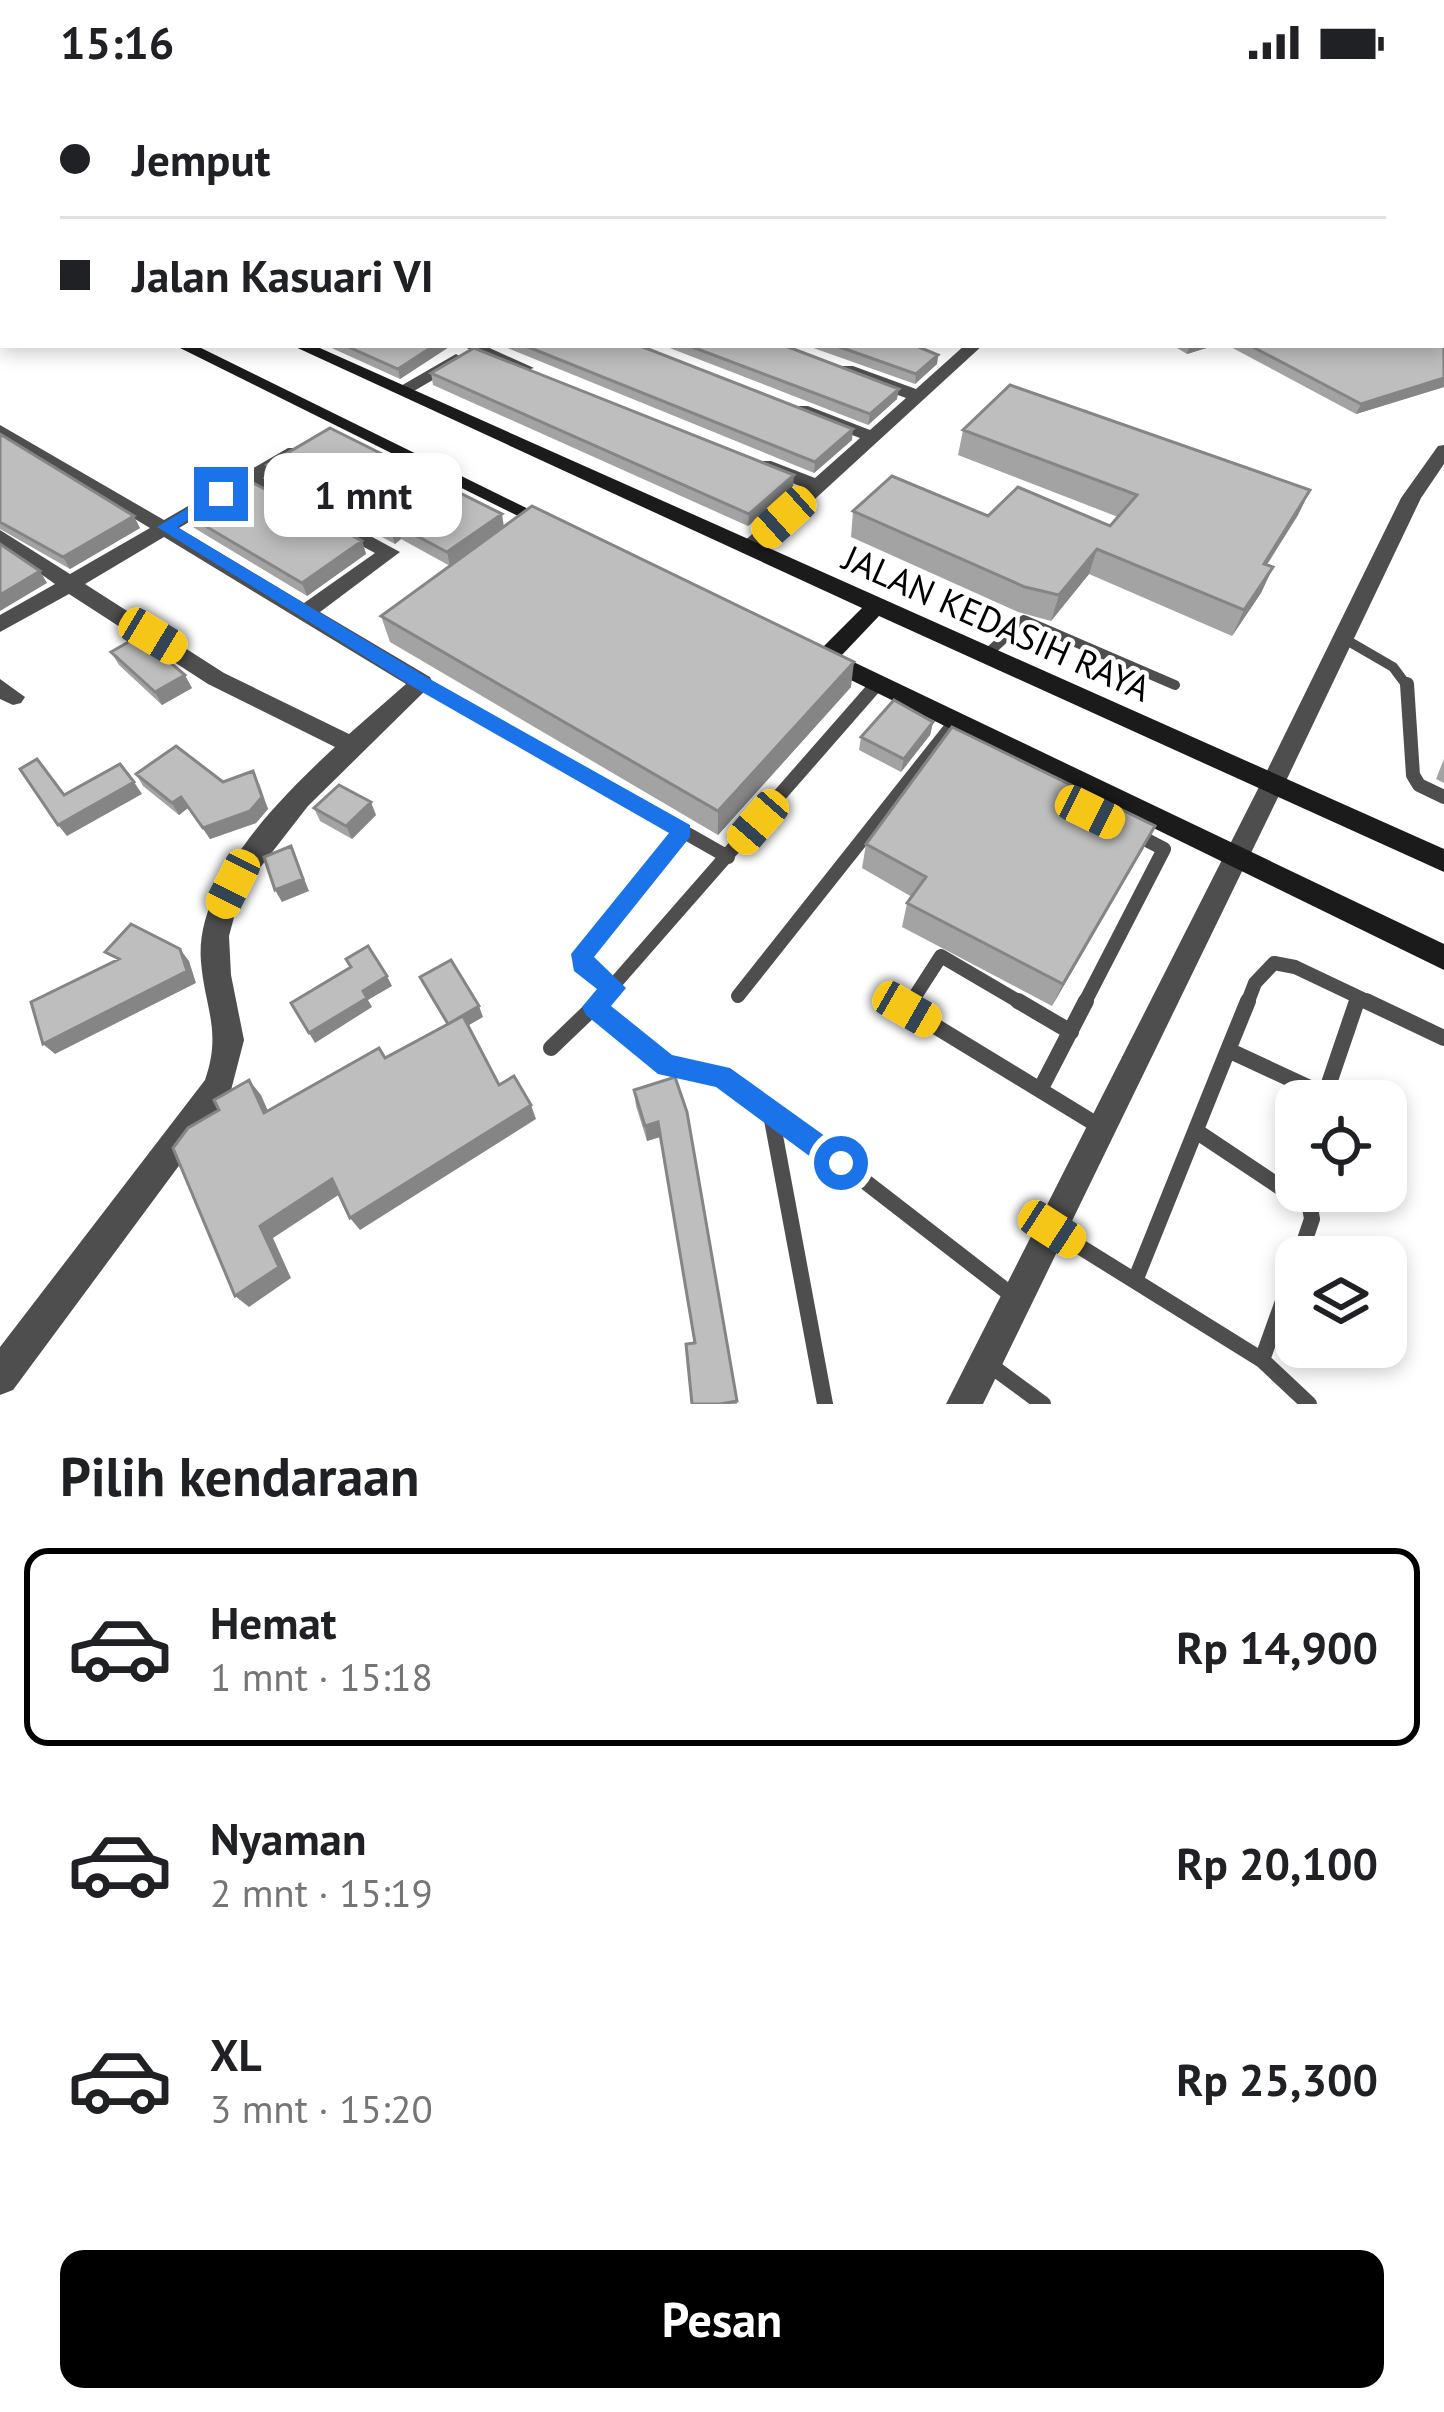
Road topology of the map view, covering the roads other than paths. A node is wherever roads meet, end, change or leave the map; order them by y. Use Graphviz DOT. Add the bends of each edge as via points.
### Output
graph roads {
  1 [pos="187,348"];
  2 [pos="306,348"];
  3 [pos="471,348"];
  4 [pos="479,348"];
  5 [pos="969,348"];
  6 [pos="838,367"];
  7 [pos="539,374"];
  8 [pos="401,391"];
  9 [pos="918,396"];
  10 [pos="786,404"];
  11 [pos="0,430"];
  12 [pos="324,434"];
  13 [pos="872,437"];
  14 [pos="1444,450"];
  15 [pos="753,460"];
  16 [pos="249,478"];
  17 [pos="818,486"];
  18 [pos="165,527"];
  19 [pos="0,536"];
  20 [pos="578,538"];
  21 [pos="749,548"];
  22 [pos="69,584"];
  23 [pos="878,605"];
  24 [pos="307,611"];
  25 [pos="0,625"];
  26 [pos="1343,638"];
  27 [pos="987,654"];
  28 [pos="422,683"];
  29 [pos="878,683"];
  30 [pos="1175,685"];
  31 [pos="949,730"];
  32 [pos="350,744"];
  33 [pos="963,748"];
  34 [pos="1273,783"];
  35 [pos="1444,797"];
  36 [pos="1124,829"];
  37 [pos="683,831"];
  38 [pos="728,856"];
  39 [pos="1238,859"];
  40 [pos="1444,861"];
  41 [pos="1444,958"];
  42 [pos="614,988"];
  43 [pos="738,996"];
  44 [pos="1358,998"];
  45 [pos="594,1007"];
  46 [pos="1071,1032"];
  47 [pos="1444,1038"];
  48 [pos="551,1048"];
  49 [pos="1228,1050"];
  50 [pos="1288,1080"];
  51 [pos="1330,1080"];
  52 [pos="1040,1090"];
  53 [pos="770,1108"];
  54 [pos="1100,1127"];
  55 [pos="1196,1130"];
  56 [pos="1275,1175"];
  57 [pos="1052,1229"];
  58 [pos="1135,1282"];
  59 [pos="1017,1299"];
  60 [pos="1275,1323"];
  61 [pos="1262,1360"];
  62 [pos="986,1362"];
  63 [pos="0,1377"];
  64 [pos="825,1404"];
  65 [pos="964,1404"];
  66 [pos="1043,1404"];
  67 [pos="1309,1404"];
  1 -- 12 [label="main road"];
  2 -- 8 [label="main road, JALAN KEDASIH RAYA"];
  3 -- 8 [label="street"];
  4 -- 7 [label="street"];
  5 -- 9 [label="street"];
  6 -- 9 [label="street"];
  8 -- 21 [label="main road, JALAN KEDASIH RAYA"];
  9 -- 13 [label="street"];
  10 -- 13 [label="street"];
  11 -- 18 [label="street"];
  12 -- 16 [label="street"];
  12 -- 20 [label="main road"];
  13 -- 17 [label="street"];
  14 -- 26 [label="street" via="1426,469"];
  15 -- 17 [label="street"];
  16 -- 18 [label="street"];
  16 -- 24 [label="street" via="389,551"];
  17 -- 21 [label="street"];
  18 -- 22 [label="street"];
  18 -- 24 [label="street"];
  19 -- 22 [label="street"];
  21 -- 23 [label="main road, JALAN KEDASIH RAYA"];
  22 -- 25 [label="street"];
  22 -- 32 [label="street" via="296,721"];
  23 -- 27 [label="main road, JALAN KEDASIH RAYA"];
  23 -- 29 [label="main road" via="815,653"];
  24 -- 28 [label="street" via="369,639"];
  26 -- 34 [label="street"];
  26 -- 35 [label="lane" via="1411,681 1413,775"];
  27 -- 30 [label="lane" via="1024,620"];
  27 -- 34 [label="main road, JALAN KEDASIH RAYA"];
  28 -- 32 [label="street"];
  28 -- 37 [label="lane"];
  29 -- 31 [label="main road"];
  29 -- 38 [label="lane"];
  31 -- 33 [label="lane"];
  31 -- 39 [label="main road"];
  31 -- 43 [label="lane"];
  32 -- 63 [label="street" via="260,847 218,913 214,942 233,1024 218,1088"];
  34 -- 39 [label="street"];
  34 -- 40 [label="main road, JALAN KEDASIH RAYA"];
  36 -- 46 [label="lane" via="1164,848"];
  37 -- 38 [label="lane"];
  37 -- 42 [label="lane" via="583,954 583,964"];
  38 -- 42 [label="lane"];
  39 -- 41 [label="main road"];
  39 -- 54 [label="street"];
  42 -- 45 [label="lane"];
  44 -- 47 [label="lane"];
  44 -- 49 [label="lane" via="1274,964 1255,983"];
  44 -- 51 [label="lane"];
  45 -- 48 [label="lane"];
  45 -- 53 [label="lane" via="666,1066 721,1076"];
  46 -- 52 [label="lane"];
  46 -- 52 [label="lane" via="941,956 907,1009"];
  49 -- 50 [label="lane"];
  49 -- 55 [label="lane"];
  52 -- 54 [label="lane"];
  53 -- 59 [label="lane"];
  53 -- 64 [label="lane"];
  54 -- 57 [label="street"];
  55 -- 56 [label="lane"];
  55 -- 58 [label="lane"];
  57 -- 58 [label="lane"];
  57 -- 59 [label="street"];
  58 -- 61 [label="lane"];
  59 -- 62 [label="street"];
  60 -- 61 [label="lane"];
  61 -- 67 [label="lane"];
  62 -- 65 [label="street"];
  62 -- 66 [label="lane"];
}
